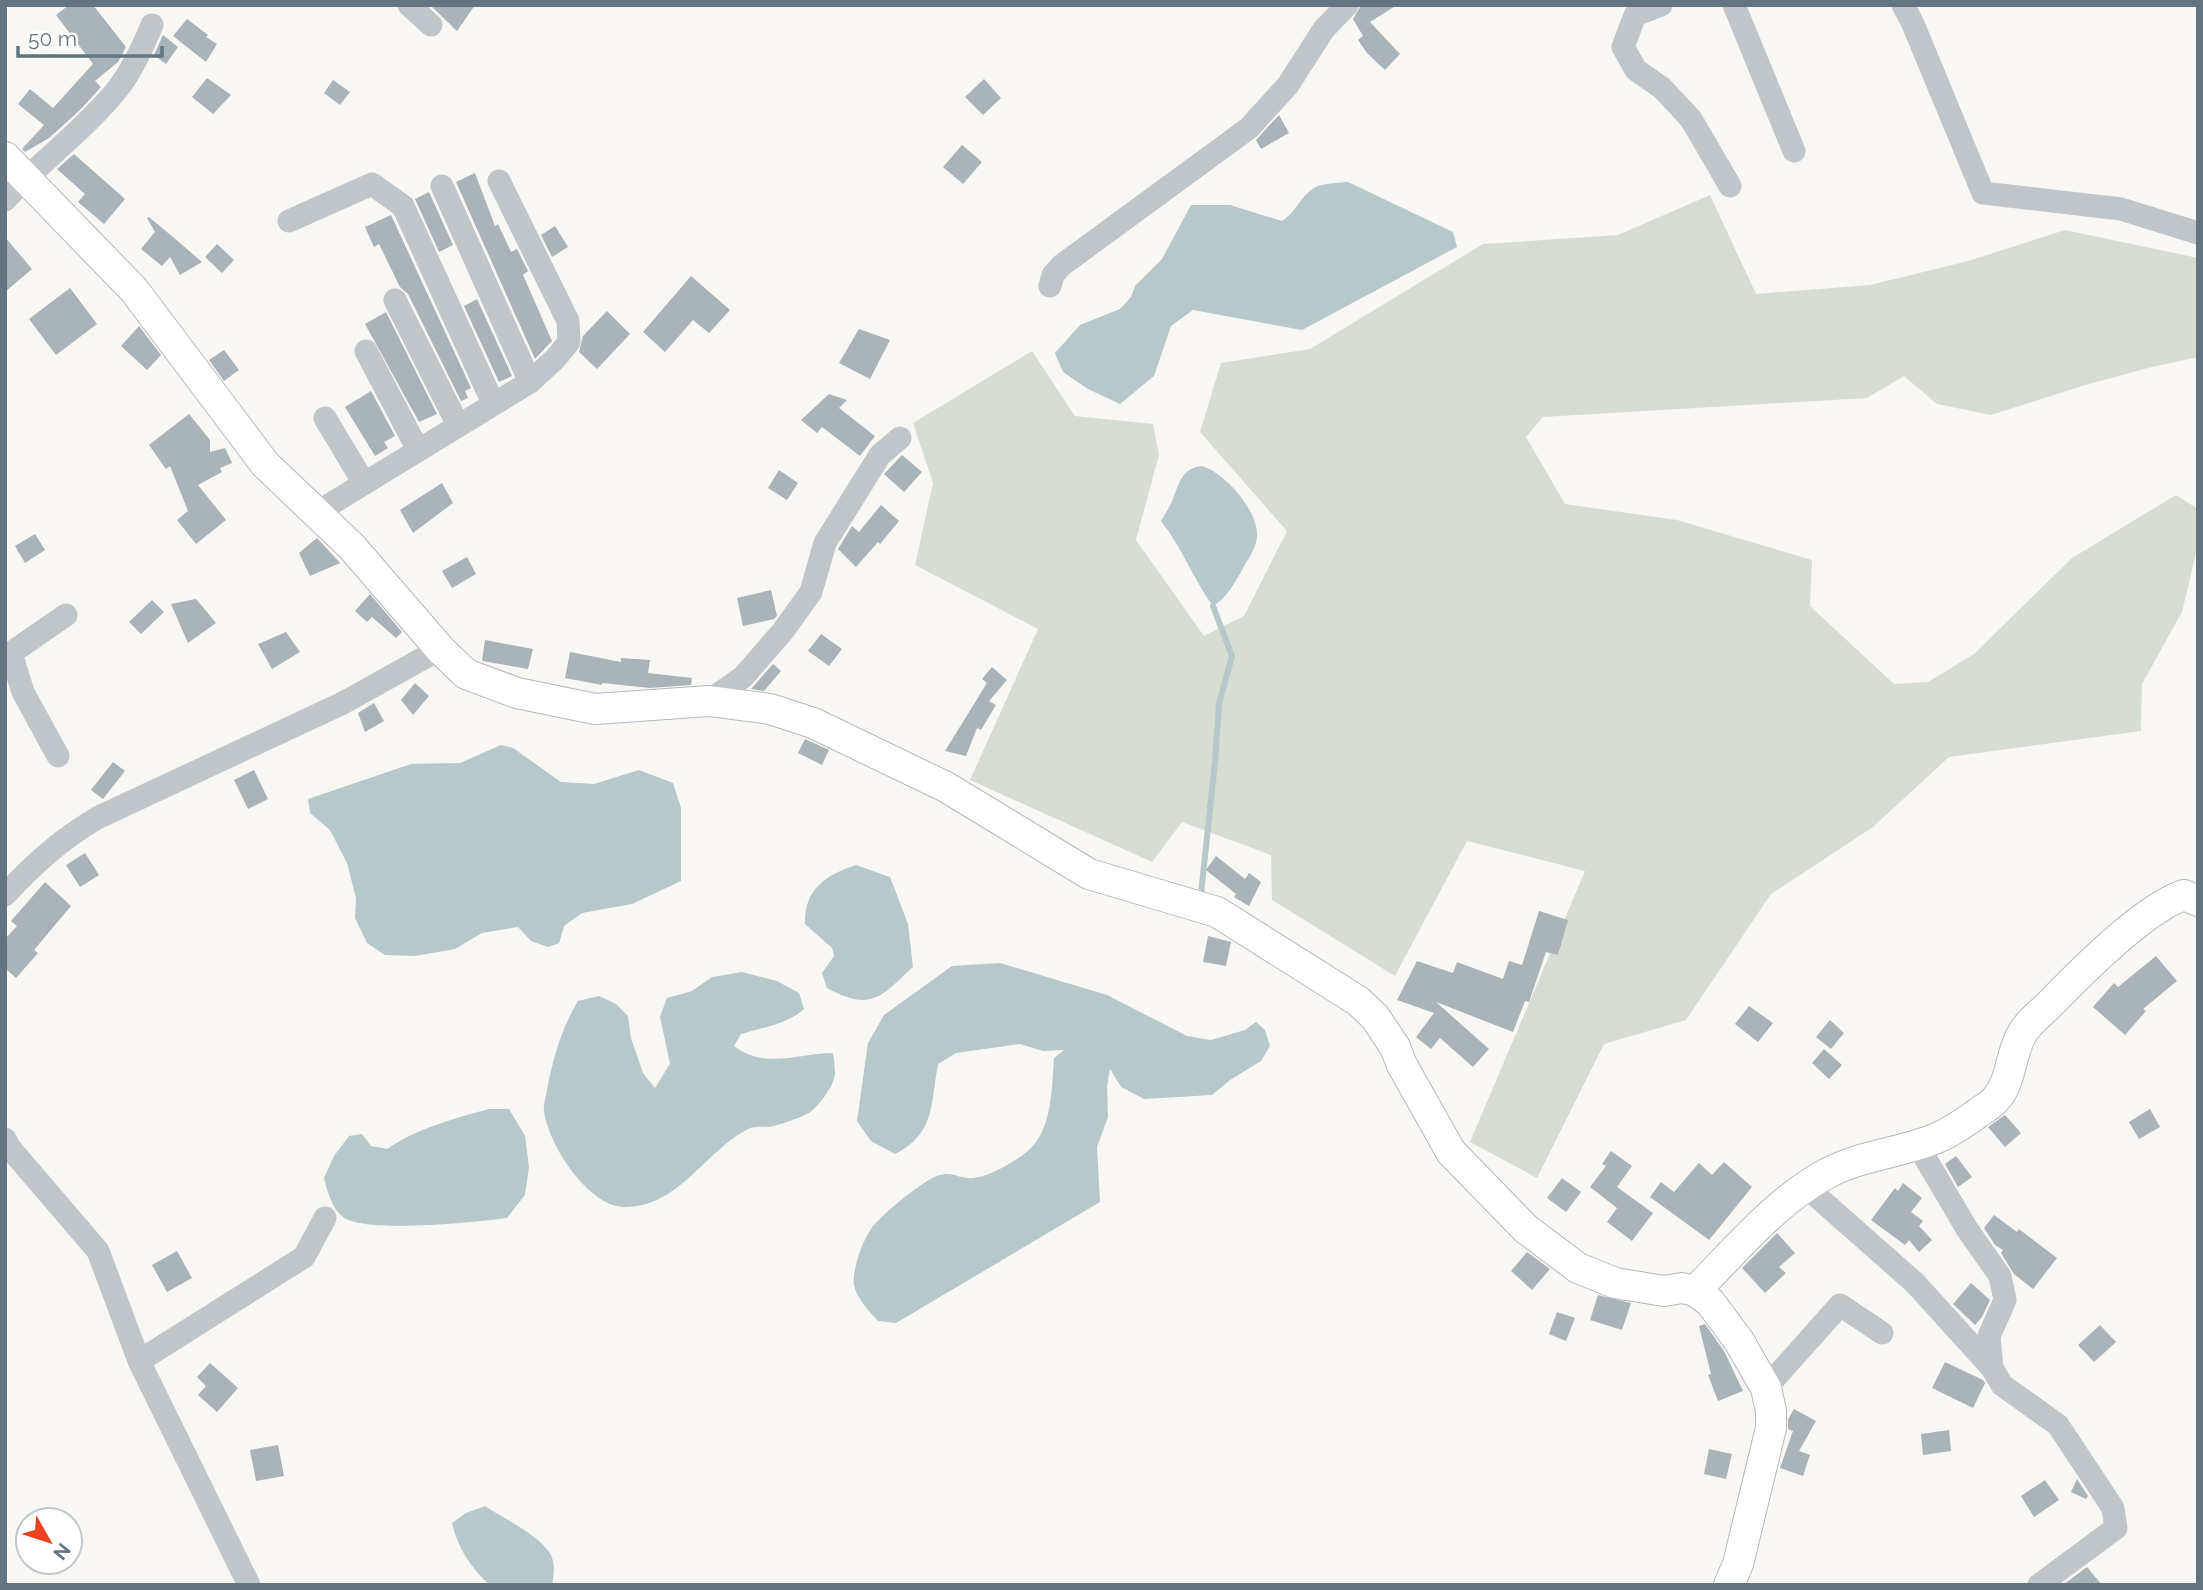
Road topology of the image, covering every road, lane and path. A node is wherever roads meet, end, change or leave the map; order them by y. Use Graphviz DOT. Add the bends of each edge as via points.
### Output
graph roads {
  1 [pos="409,5"];
  2 [pos="1347,5"];
  3 [pos="1661,5"];
  4 [pos="1734,5"];
  5 [pos="1903,5"];
  6 [pos="152,25"];
  7 [pos="431,25"];
  8 [pos="1794,151"];
  9 [pos="12,179"];
  10 [pos="499,181"];
  11 [pos="442,186"];
  12 [pos="1730,186"];
  13 [pos="289,221"];
  14 [pos="2198,233"];
  15 [pos="1050,286"];
  16 [pos="396,300"];
  17 [pos="366,351"];
  18 [pos="530,382"];
  19 [pos="493,403"];
  20 [pos="326,418"];
  21 [pos="458,425"];
  22 [pos="900,438"];
  23 [pos="418,450"];
  24 [pos="364,483"];
  25 [pos="316,513"];
  26 [pos="66,615"];
  27 [pos="440,649"];
  28 [pos="709,701"];
  29 [pos="58,757"];
  30 [pos="5,895"];
  31 [pos="2198,901"];
  32 [pos="5,1139"];
  33 [pos="1917,1144"];
  34 [pos="1805,1186"];
  35 [pos="326,1218"];
  36 [pos="1695,1291"];
  37 [pos="1882,1333"];
  38 [pos="139,1361"];
  39 [pos="1992,1368"];
  40 [pos="1766,1388"];
  41 [pos="249,1585"];
  42 [pos="1729,1585"];
  43 [pos="2039,1585"];
  1 -- 7 [label="street"];
  2 -- 15 [label="street" via="1249,128 1062,265"];
  3 -- 12 [label="street" via="1635,15 1623,47 1636,71 1662,88 1691,119"];
  4 -- 8 [label="street"];
  5 -- 14 [label="street" via="1983,193 2121,209"];
  6 -- 9 [label="street" via="118,89 90,120"];
  9 -- 25 [label="main road" via="134,290 265,464"];
  10 -- 18 [label="street" via="568,321 569,342"];
  11 -- 18 [label="street"];
  13 -- 19 [label="street" via="372,184 403,206"];
  16 -- 21 [label="street"];
  17 -- 23 [label="street"];
  18 -- 19 [label="street"];
  19 -- 21 [label="street"];
  20 -- 24 [label="street"];
  21 -- 23 [label="street"];
  22 -- 28 [label="street" via="880,455 825,543 811,592 783,631 743,677"];
  23 -- 24 [label="street"];
  24 -- 25 [label="street"];
  25 -- 27 [label="main road" via="352,547"];
  26 -- 29 [label="street" via="10,653 23,692"];
  27 -- 28 [label="main road" via="466,674 517,692 595,709"];
  27 -- 30 [label="street" via="343,703 97,818 64,838"];
  28 -- 36 [label="main road" via="770,709 813,723 946,787 1089,874 1217,912 1376,1017 1451,1152 1525,1229 1578,1268 1615,1283"];
  31 -- 33 [label="main road" via="2184,895 2170,900 2137,923 2023,1031 2012,1054 2009,1078 1995,1100 1938,1138"];
  32 -- 38 [label="street" via="98,1251"];
  33 -- 34 [label="main road" via="1829,1172"];
  33 -- 39 [label="street" via="2000,1276 2005,1300 1989,1336"];
  34 -- 36 [label="main road"];
  34 -- 39 [label="street" via="1914,1283"];
  35 -- 38 [label="street" via="304,1257"];
  36 -- 40 [label="main road" via="1710,1301"];
  37 -- 40 [label="street" via="1840,1305"];
  38 -- 41 [label="street"];
  39 -- 43 [label="street" via="2002,1385 2058,1425 2113,1508 2116,1528"];
  40 -- 42 [label="main road" via="1771,1428"];
}
